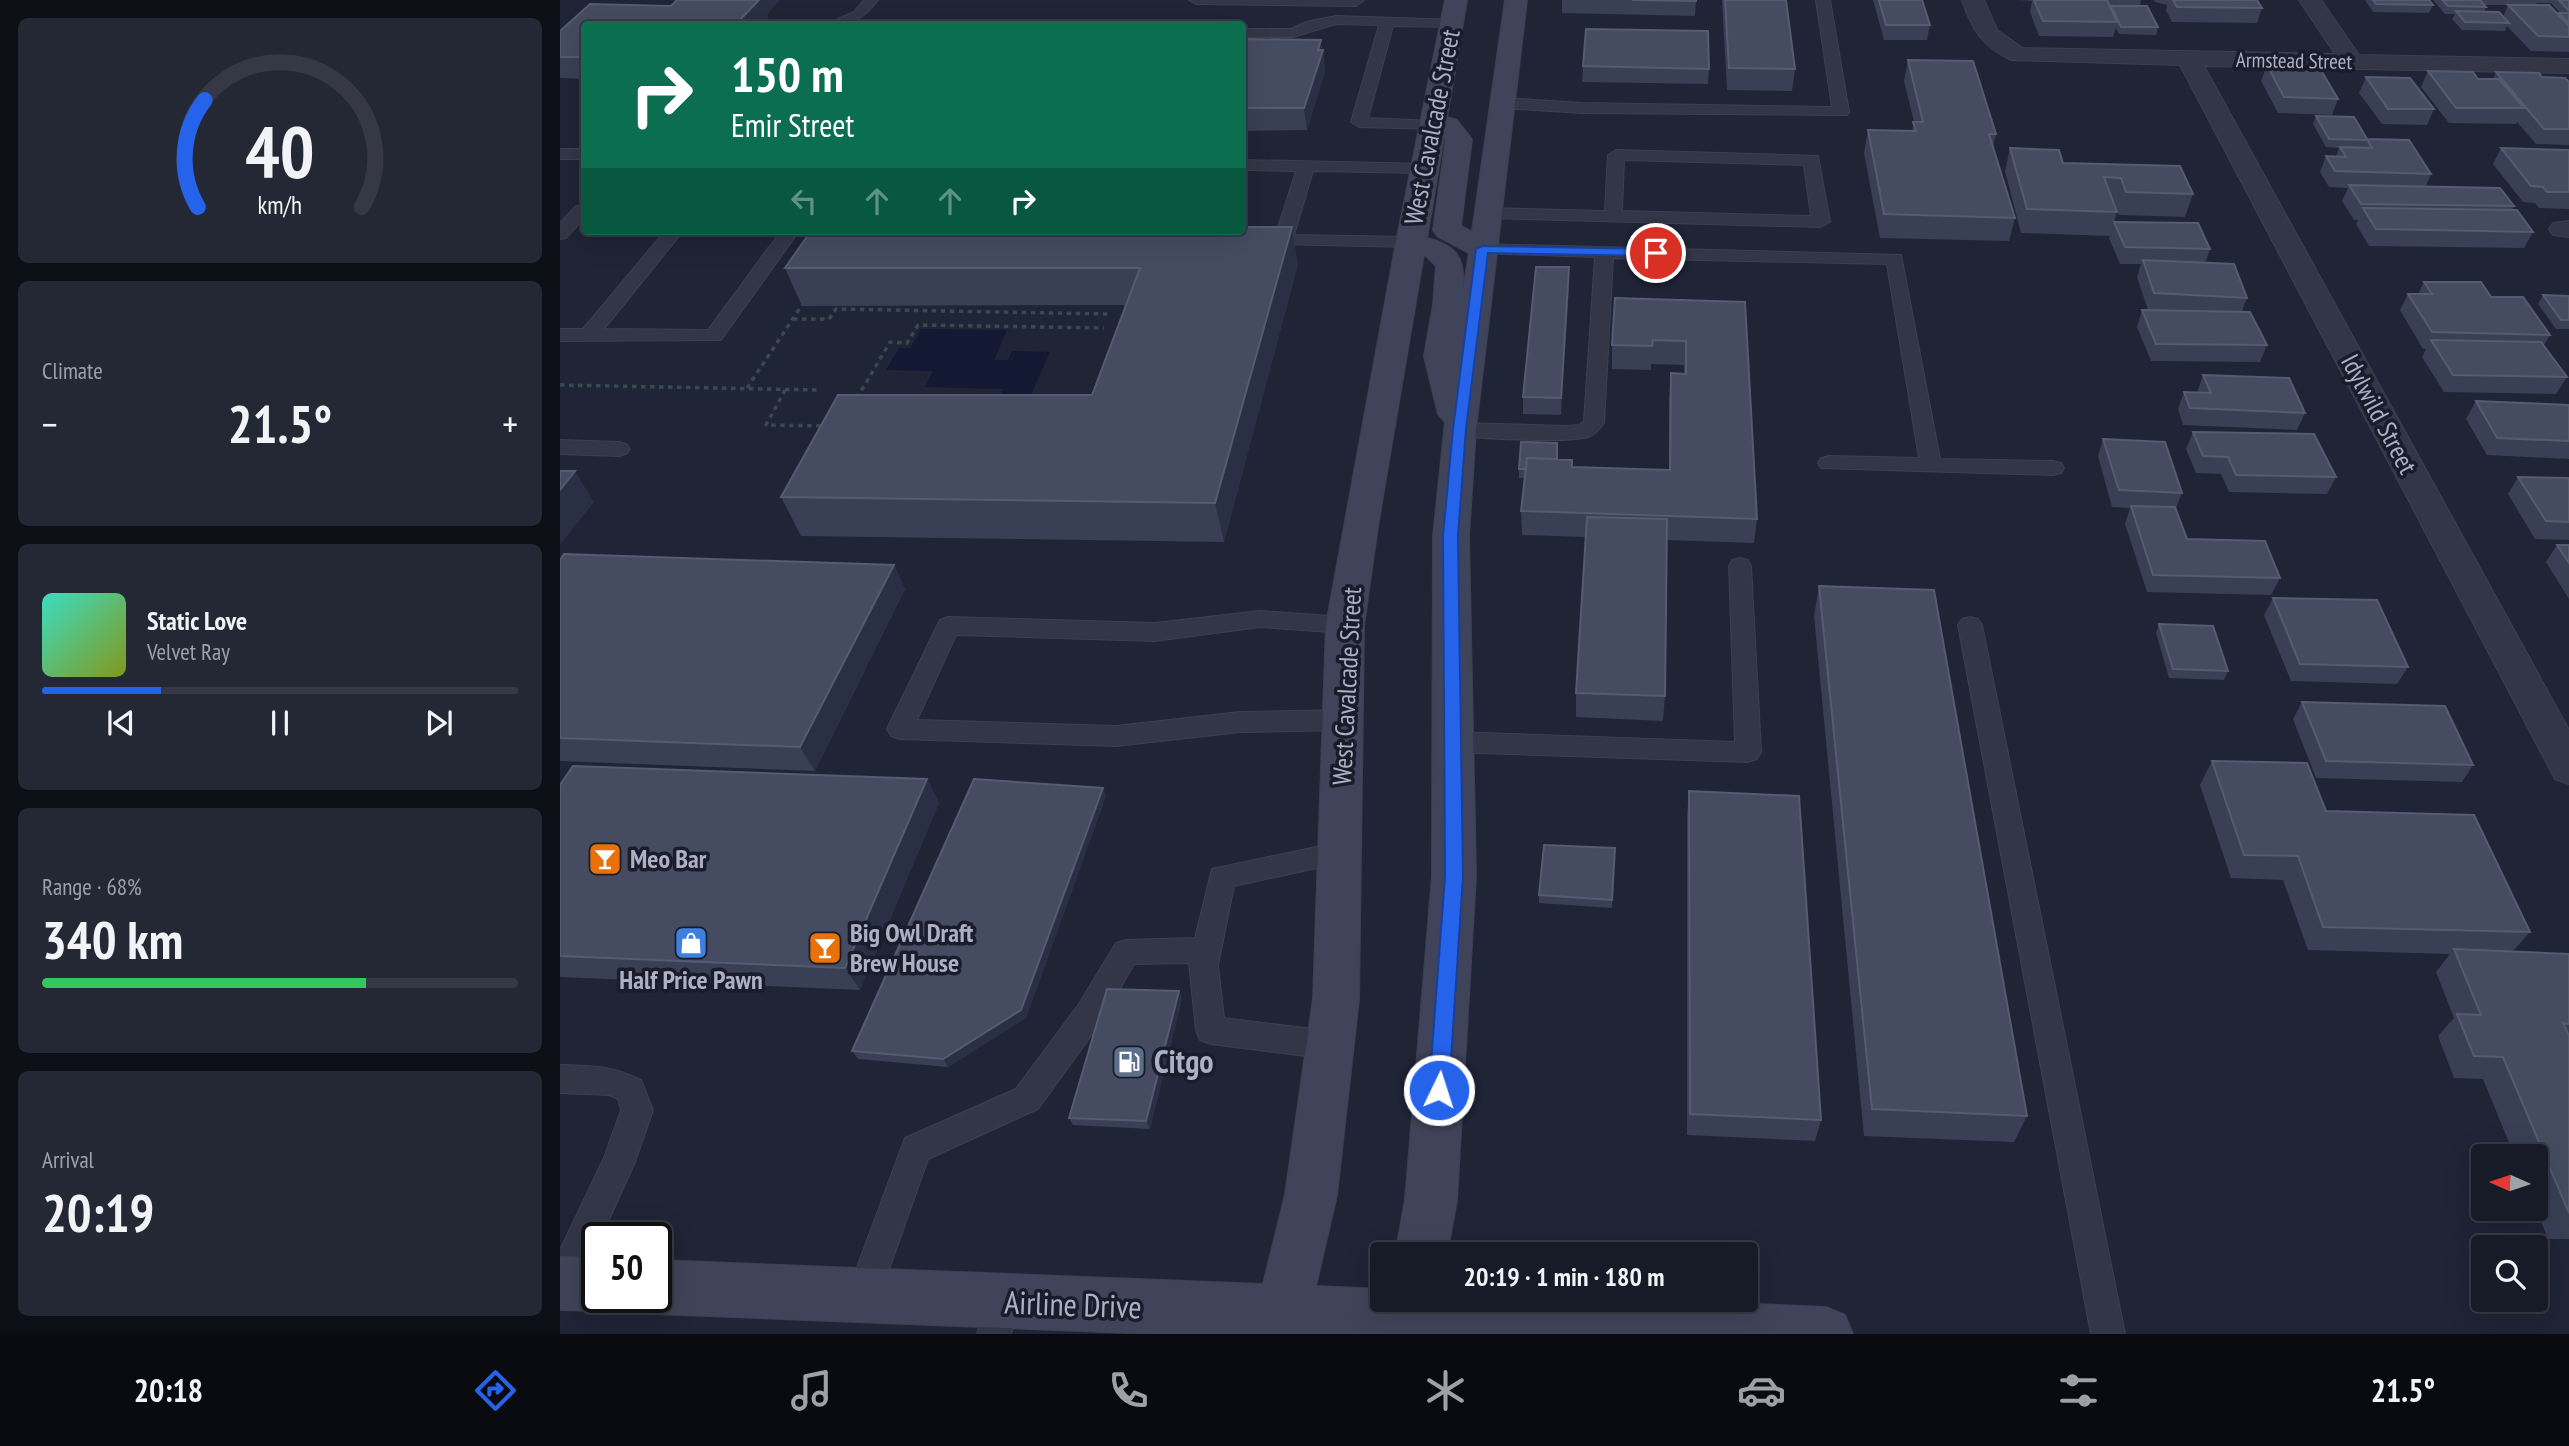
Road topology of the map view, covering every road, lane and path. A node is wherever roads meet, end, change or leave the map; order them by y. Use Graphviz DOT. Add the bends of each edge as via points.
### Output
graph roads {
  1 [pos="872,0"];
  2 [pos="1196,0"];
  3 [pos="1377,0"];
  4 [pos="1516,0"];
  5 [pos="1823,0"];
  6 [pos="1973,0"];
  7 [pos="2310,0"];
  8 [pos="1356,1"];
  9 [pos="1454,11"];
  10 [pos="842,21"];
  11 [pos="1387,22"];
  12 [pos="1246,33"];
  13 [pos="2189,60"];
  14 [pos="2352,62"];
  15 [pos="2569,66"];
  16 [pos="1503,103"];
  17 [pos="1432,126"];
  18 [pos="560,154"];
  19 [pos="581,154"];
  20 [pos="1246,165"];
  21 [pos="1306,166"];
  22 [pos="1424,168"];
  23 [pos="560,210"];
  24 [pos="581,210"];
  25 [pos="581,212"];
  26 [pos="1488,214"];
  27 [pos="1613,216"];
  28 [pos="1756,220"];
  29 [pos="560,234"];
  30 [pos="671,235"];
  31 [pos="787,235"];
  32 [pos="1410,242"];
  33 [pos="1482,249"];
  34 [pos="1604,251"];
  35 [pos="1759,255"];
  36 [pos="806,299"];
  37 [pos="1109,314"];
  38 [pos="793,319"];
  39 [pos="1104,328"];
  40 [pos="560,335"];
  41 [pos="589,335"];
  42 [pos="560,385"];
  43 [pos="746,389"];
  44 [pos="785,390"];
  45 [pos="820,390"];
  46 [pos="855,401"];
  47 [pos="828,426"];
  48 [pos="1460,429"];
  49 [pos="560,447"];
  50 [pos="619,449"];
  51 [pos="1829,463"];
  52 [pos="1931,466"];
  53 [pos="2053,468"];
  54 [pos="1740,566"];
  55 [pos="1345,625"];
  56 [pos="1970,625"];
  57 [pos="1343,720"];
  58 [pos="1452,742"];
  59 [pos="2569,768"];
  60 [pos="1340,853"];
  61 [pos="1206,950"];
  62 [pos="1330,1045"];
  63 [pos="560,1079"];
  64 [pos="1423,1242"];
  65 [pos="573,1283"];
  66 [pos="672,1288"];
  67 [pos="863,1297"];
  68 [pos="1410,1317"];
  69 [pos="999,1318"];
  70 [pos="1279,1323"];
  71 [pos="1826,1334"];
  72 [pos="2108,1334"];
  1 -- 10 [label="lane" via="859,15"];
  2 -- 8 [label="lane"];
  3 -- 8 [label="lane"];
  4 -- 16 [label="main road"];
  5 -- 16 [label="lane" via="1841,112"];
  6 -- 13 [label="street, Armstead Street" via="1984,33 2019,55"];
  7 -- 14 [label="street"];
  9 -- 11 [label="lane"];
  9 -- 17 [label="main road, West Cavalcade Street"];
  11 -- 12 [label="lane" via="1336,20 1293,33"];
  11 -- 17 [label="lane" via="1359,122"];
  13 -- 14 [label="street, Armstead Street"];
  13 -- 59 [label="street, Idylwild Street"];
  14 -- 15 [label="street, Armstead Street"];
  16 -- 26 [label="main road"];
  17 -- 22 [label="main road, West Cavalcade Street"];
  17 -- 33 [label="main road" via="1448,125 1459,139 1447,230"];
  18 -- 19 [label="lane"];
  20 -- 21 [label="lane"];
  21 -- 22 [label="lane"];
  21 -- 32 [label="lane" via="1283,240"];
  22 -- 32 [label="main road, West Cavalcade Street"];
  23 -- 24 [label="lane"];
  25 -- 29 [label="lane"];
  26 -- 27 [label="lane"];
  26 -- 33 [label="main road"];
  27 -- 28 [label="lane"];
  27 -- 28 [label="lane" via="1616,155 1812,160 1821,222"];
  28 -- 35 [label="lane"];
  30 -- 41 [label="lane"];
  31 -- 41 [label="lane" via="714,336"];
  32 -- 48 [label="main road" via="1434,248 1450,264 1439,356"];
  32 -- 55 [label="main road, West Cavalcade Street"];
  33 -- 34 [label="lane"];
  33 -- 48 [label="main road"];
  34 -- 35 [label="lane"];
  34 -- 48 [label="lane" via="1594,423 1585,431 1566,433"];
  35 -- 52 [label="lane" via="1895,259"];
  36 -- 38 [label="path"];
  37 -- 38 [label="path" via="836,309 829,319"];
  38 -- 43 [label="path"];
  39 -- 46 [label="path" via="918,325 907,343 890,342"];
  40 -- 41 [label="lane"];
  42 -- 43 [label="path"];
  43 -- 44 [label="path"];
  44 -- 45 [label="path"];
  44 -- 47 [label="path" via="765,425"];
  48 -- 58 [label="main road" via="1451,536"];
  49 -- 50 [label="lane"];
  51 -- 52 [label="lane"];
  52 -- 53 [label="lane"];
  54 -- 58 [label="lane" via="1748,752"];
  55 -- 57 [label="main road, West Cavalcade Street"];
  55 -- 57 [label="lane" via="1260,619 1155,632 948,626 900,729 1116,736 1240,722"];
  56 -- 72 [label="lane"];
  57 -- 60 [label="main road, West Cavalcade Street"];
  58 -- 64 [label="main road" via="1452,902 1431,1200"];
  60 -- 61 [label="lane" via="1222,877"];
  60 -- 62 [label="main road, West Cavalcade Street" via="1336,999"];
  61 -- 62 [label="lane" via="1203,965 1211,1030"];
  61 -- 67 [label="lane" via="1126,952 1090,1013 1027,1099 916,1149"];
  62 -- 70 [label="main road, West Cavalcade Street" via="1311,1195"];
  63 -- 65 [label="lane" via="612,1082 630,1090 637,1110"];
  66 -- 67 [label="main road, Airline Drive"];
  67 -- 69 [label="main road, Airline Drive"];
  68 -- 70 [label="main road, Airline Drive"];
  68 -- 71 [label="main road, Airline Drive"];
  69 -- 70 [label="main road, Airline Drive"];
}
